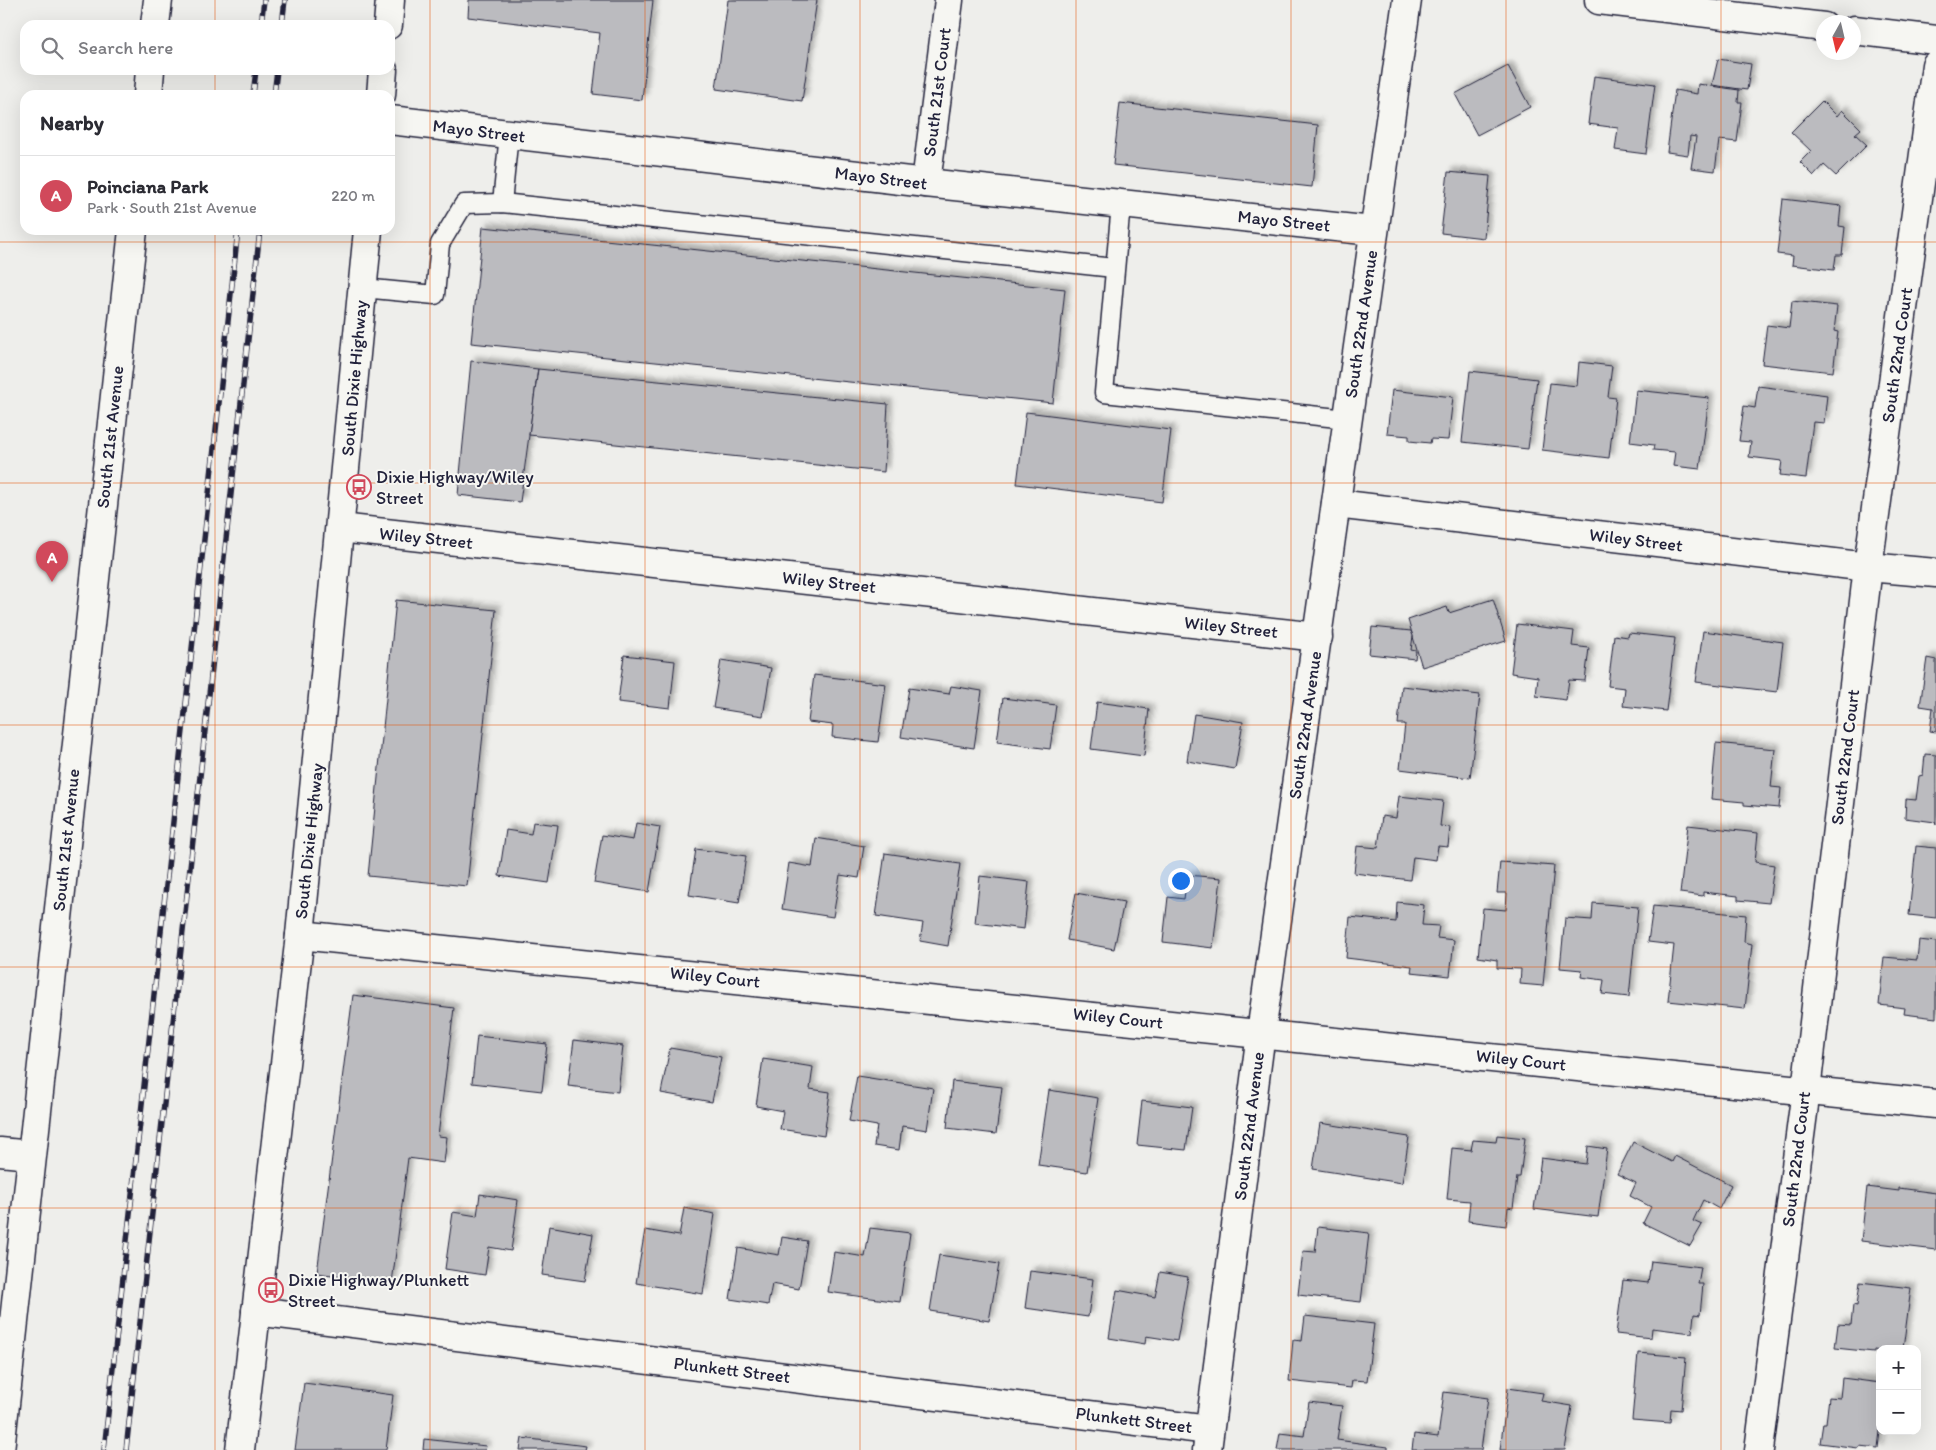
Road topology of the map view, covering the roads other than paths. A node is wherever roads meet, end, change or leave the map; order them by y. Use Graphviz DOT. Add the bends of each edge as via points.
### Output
graph roads {
  1 [pos="158,0"];
  2 [pos="390,0"];
  3 [pos="949,0"];
  4 [pos="1407,0"];
  5 [pos="1599,0"];
  6 [pos="156,20"];
  7 [pos="388,20"];
  8 [pos="1816,26"];
  9 [pos="1861,31"];
  10 [pos="1936,40"];
  11 [pos="1936,65"];
  12 [pos="150,75"];
  13 [pos="383,75"];
  14 [pos="148,90"];
  15 [pos="381,90"];
  16 [pos="395,121"];
  17 [pos="509,134"];
  18 [pos="926,183"];
  19 [pos="502,203"];
  20 [pos="1121,204"];
  21 [pos="1373,231"];
  22 [pos="132,235"];
  23 [pos="368,235"];
  24 [pos="1114,268"];
  25 [pos="363,288"];
  26 [pos="1348,419"];
  27 [pos="1336,504"];
  28 [pos="340,528"];
  29 [pos="1868,567"];
  30 [pos="1936,572"];
  31 [pos="1318,637"];
  32 [pos="300,935"];
  33 [pos="1261,1033"];
  34 [pos="1806,1090"];
  35 [pos="1936,1104"];
  36 [pos="0,1152"];
  37 [pos="31,1155"];
  38 [pos="256,1311"];
  39 [pos="1208,1440"];
  40 [pos="0,1450"];
  41 [pos="240,1450"];
  42 [pos="1759,1450"];
  1 -- 6 [label="street"];
  2 -- 7 [label="street"];
  3 -- 18 [label="street, South 21st Court"];
  4 -- 21 [label="street, South 22nd Avenue"];
  5 -- 8 [label="street"];
  9 -- 10 [label="street"];
  11 -- 29 [label="street, South 22nd Court"];
  12 -- 14 [label="street"];
  13 -- 15 [label="street"];
  16 -- 17 [label="street, Mayo Street"];
  17 -- 18 [label="street, Mayo Street"];
  17 -- 19 [label="lane"];
  18 -- 20 [label="street, Mayo Street"];
  19 -- 24 [label="lane"];
  19 -- 25 [label="lane" via="464,204 440,244 435,295"];
  20 -- 21 [label="street, Mayo Street"];
  20 -- 24 [label="lane"];
  21 -- 26 [label="street, South 22nd Avenue"];
  22 -- 37 [label="street, South 21st Avenue"];
  23 -- 25 [label="street, South Dixie Highway"];
  24 -- 26 [label="lane" via="1104,393"];
  25 -- 28 [label="street, South Dixie Highway"];
  26 -- 27 [label="street, South 22nd Avenue"];
  27 -- 29 [label="street, Wiley Street"];
  27 -- 31 [label="street, South 22nd Avenue"];
  28 -- 31 [label="street, Wiley Street"];
  28 -- 32 [label="street, South Dixie Highway"];
  29 -- 30 [label="street, Wiley Street"];
  29 -- 34 [label="street, South 22nd Court"];
  31 -- 33 [label="street, South 22nd Avenue"];
  32 -- 33 [label="street, Wiley Court"];
  32 -- 38 [label="street, South Dixie Highway"];
  33 -- 34 [label="street, Wiley Court"];
  33 -- 39 [label="street, South 22nd Avenue"];
  34 -- 35 [label="street, Wiley Court"];
  34 -- 42 [label="street, South 22nd Court"];
  36 -- 37 [label="street"];
  37 -- 40 [label="street, South 21st Avenue"];
  38 -- 39 [label="street, Plunkett Street"];
  38 -- 41 [label="street, South Dixie Highway"];
}
